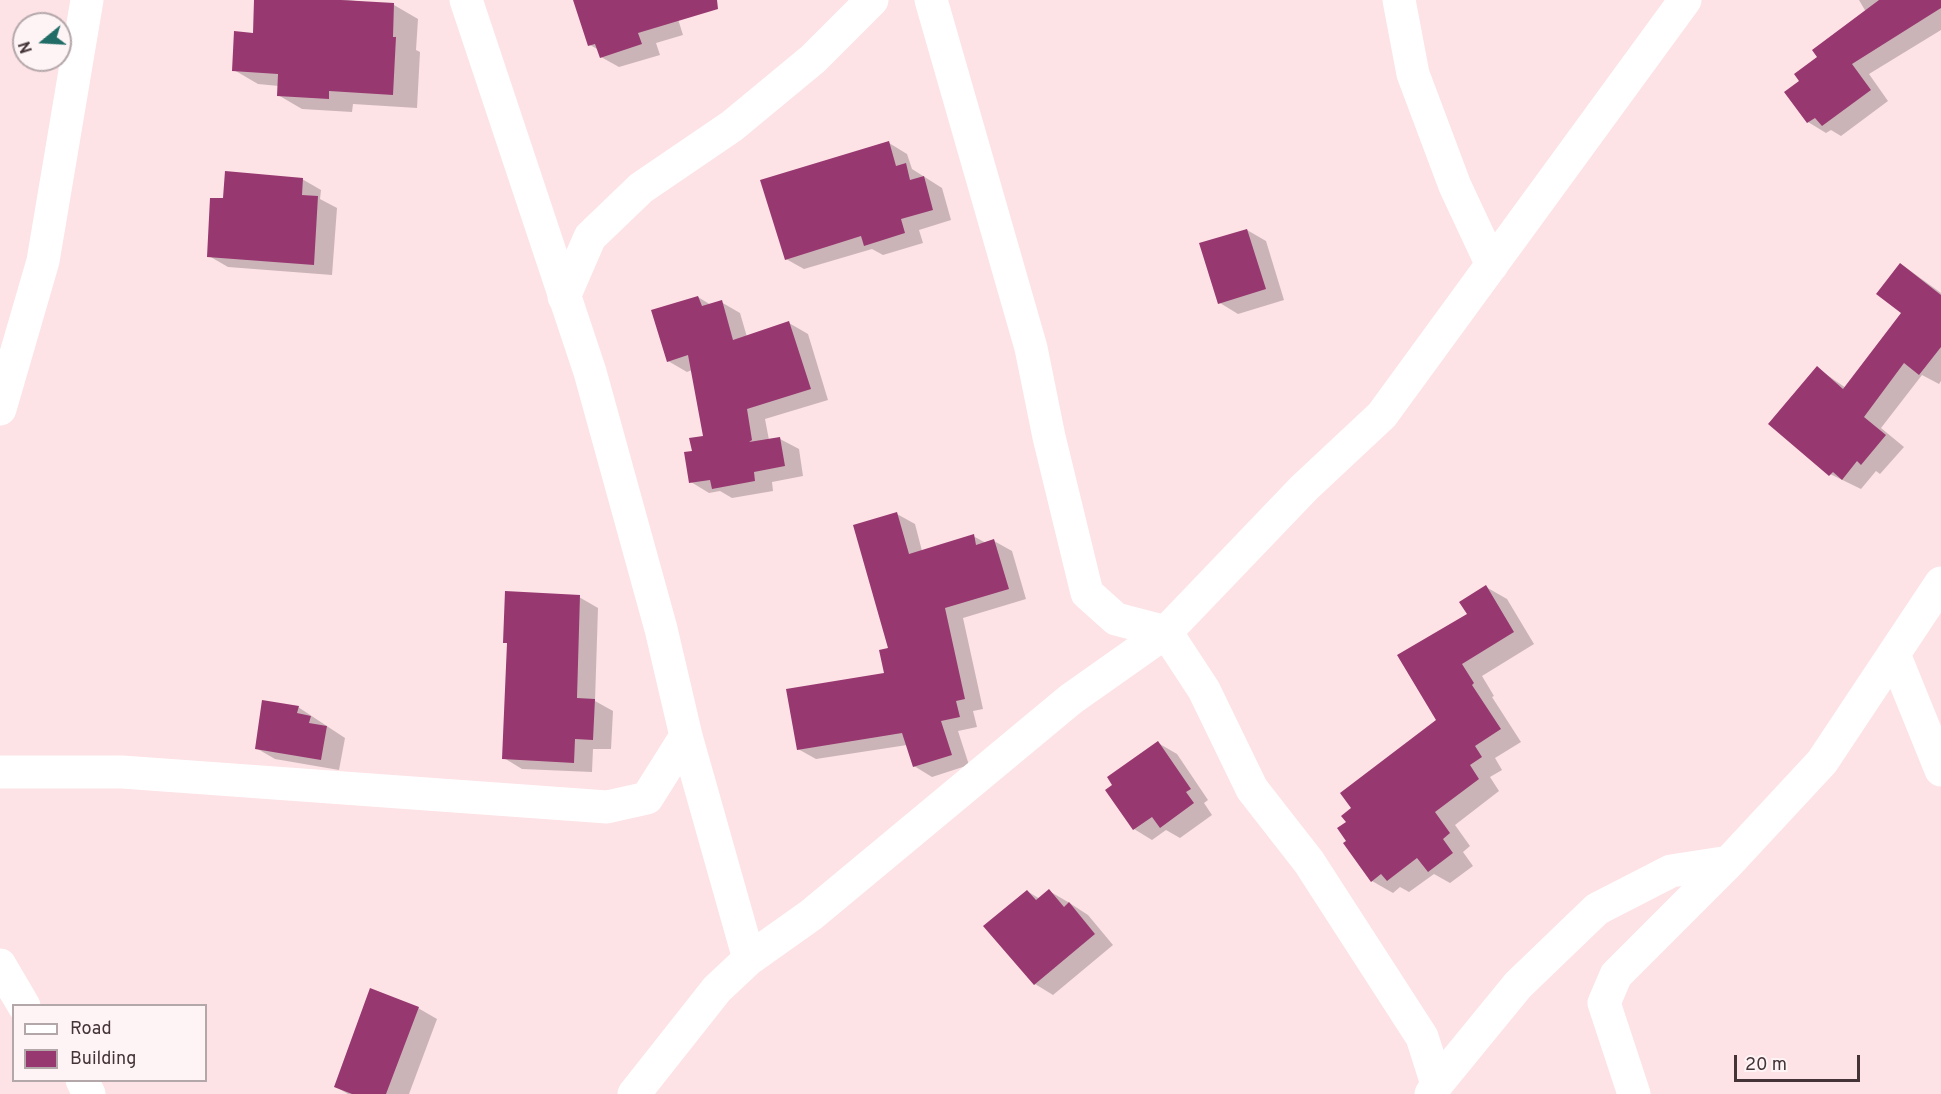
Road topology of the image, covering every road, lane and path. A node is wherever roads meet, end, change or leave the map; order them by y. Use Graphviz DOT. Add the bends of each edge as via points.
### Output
graph roads {
  1 [pos="87,0"];
  2 [pos="466,0"];
  3 [pos="872,0"];
  4 [pos="931,0"];
  5 [pos="1399,0"];
  6 [pos="1685,0"];
  7 [pos="1492,266"];
  8 [pos="564,297"];
  9 [pos="0,409"];
  10 [pos="1941,583"];
  11 [pos="1166,632"];
  12 [pos="1894,654"];
  13 [pos="686,736"];
  14 [pos="1941,770"];
  15 [pos="0,772"];
  16 [pos="1729,862"];
  17 [pos="749,959"];
  18 [pos="0,965"];
  19 [pos="23,1004"];
  20 [pos="1434,1089"];
  21 [pos="634,1094"];
  22 [pos="1634,1094"];
  1 -- 9 [label="street" via="43,261"];
  2 -- 8 [label="street"];
  3 -- 8 [label="street" via="813,59 732,126 641,188 590,237"];
  4 -- 11 [label="street" via="1031,348 1087,593 1116,619"];
  5 -- 7 [label="street" via="1413,74 1455,186"];
  6 -- 7 [label="street"];
  7 -- 11 [label="street" via="1382,415 1304,488"];
  8 -- 13 [label="street" via="590,372 662,629"];
  10 -- 12 [label="street"];
  11 -- 17 [label="street" via="1071,699 811,915"];
  11 -- 20 [label="street" via="1204,690 1252,789 1309,862 1422,1037"];
  12 -- 14 [label="street"];
  12 -- 16 [label="street" via="1822,762"];
  13 -- 15 [label="street" via="647,798 607,807 122,772"];
  13 -- 17 [label="street"];
  16 -- 20 [label="street" via="1671,871 1597,909 1518,985"];
  16 -- 22 [label="street" via="1616,975 1604,1003"];
  17 -- 21 [label="street" via="717,989"];
  18 -- 19 [label="street"];
}
